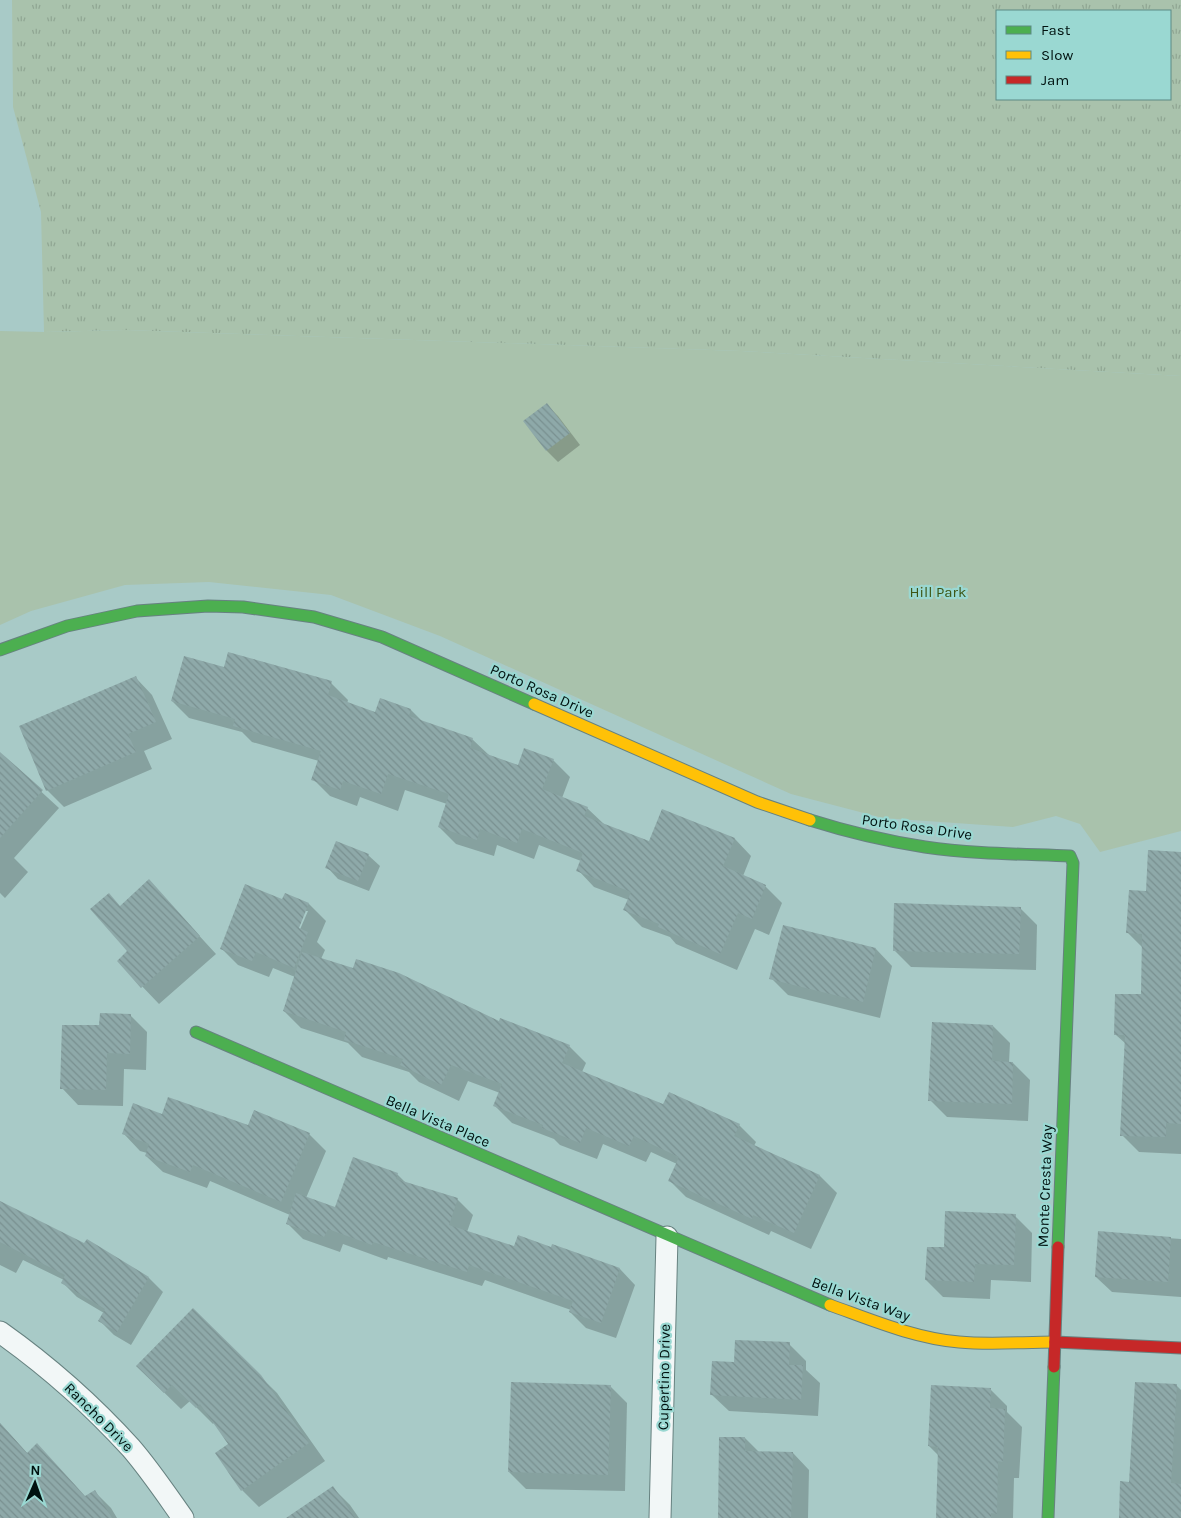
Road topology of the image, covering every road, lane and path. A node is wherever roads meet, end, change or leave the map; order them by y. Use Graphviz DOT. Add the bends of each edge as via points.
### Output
graph roads {
  1 [pos="0,650"];
  2 [pos="1070,856"];
  3 [pos="196,1032"];
  4 [pos="667,1236"];
  5 [pos="0,1332"];
  6 [pos="1054,1342"];
  7 [pos="1181,1348"];
  8 [pos="183,1518"];
  9 [pos="660,1518"];
  10 [pos="1048,1518"];
  1 -- 2 [label="street, Porto Rosa Drive" via="67,626 137,611 208,606 314,617 382,636 791,815 907,844"];
  2 -- 6 [label="street, Monte Cresta Way" via="1073,864"];
  3 -- 4 [label="street, Bella Vista Place"];
  4 -- 6 [label="street, Bella Vista Way" via="895,1329 959,1342"];
  4 -- 9 [label="street, Cupertino Drive"];
  5 -- 8 [label="street, Rancho Drive" via="84,1398 132,1449"];
  6 -- 7 [label="street, Bella Vista Way"];
  6 -- 10 [label="street, Monte Cresta Way"];
}
